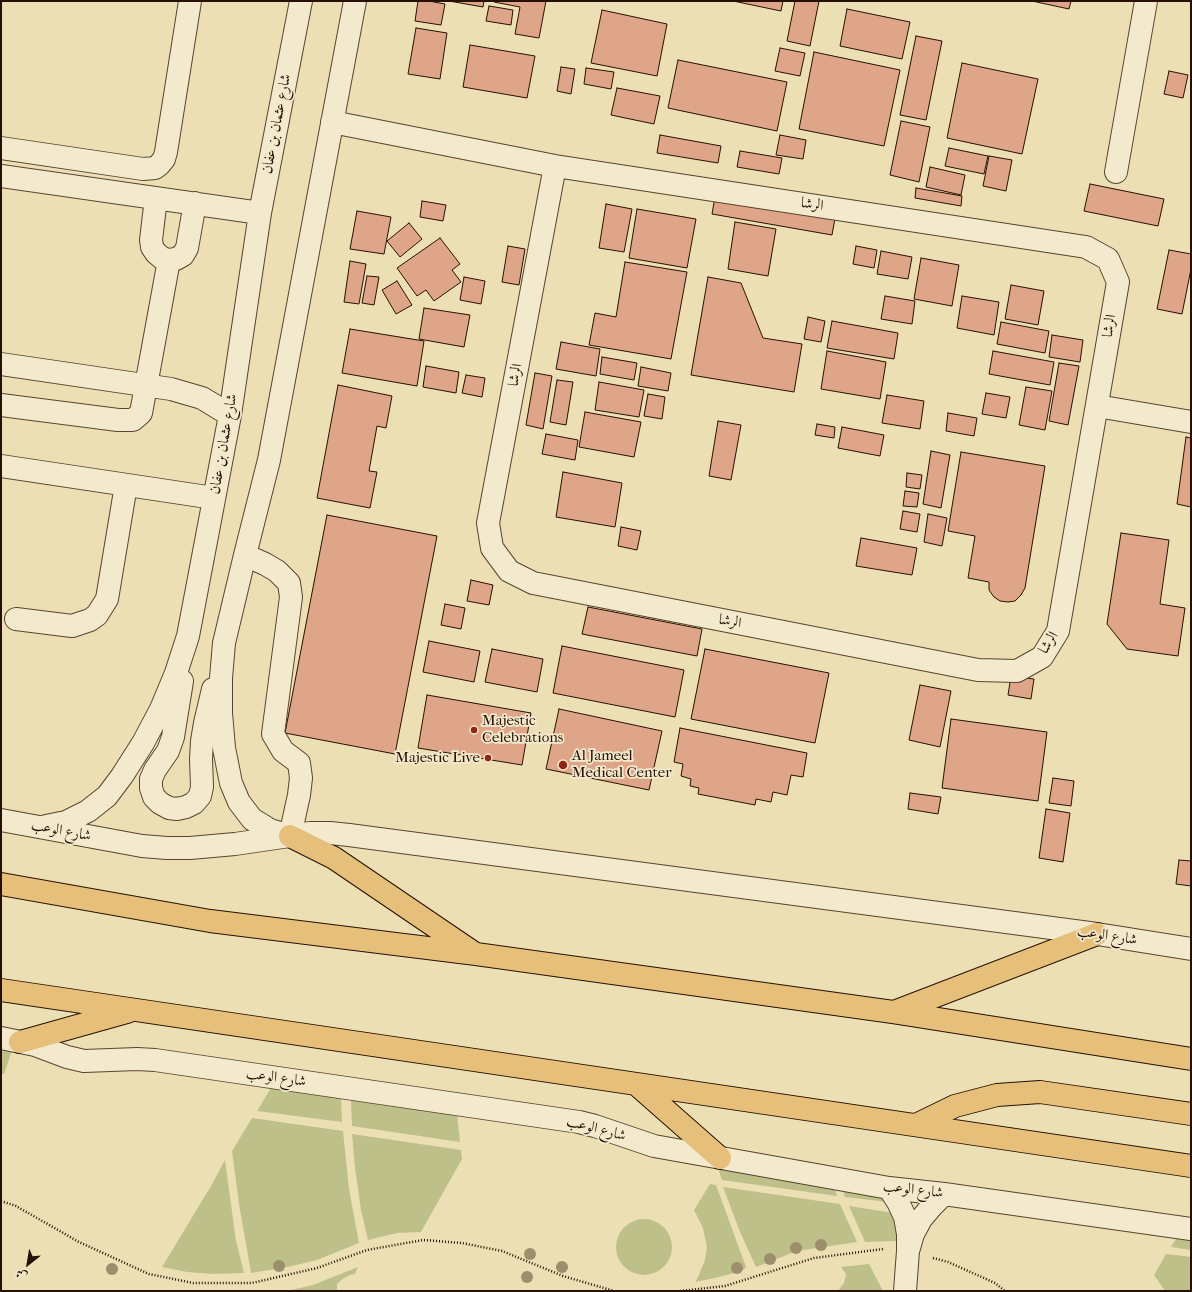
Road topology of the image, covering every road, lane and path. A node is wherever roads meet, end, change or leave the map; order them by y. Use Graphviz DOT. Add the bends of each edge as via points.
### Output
graph roads {
  1 [pos="190,1"];
  2 [pos="301,1"];
  3 [pos="355,1"];
  4 [pos="1146,1"];
  5 [pos="332,122"];
  6 [pos="1,148"];
  7 [pos="555,166"];
  8 [pos="1116,172"];
  9 [pos="1,176"];
  10 [pos="156,198"];
  11 [pos="195,204"];
  12 [pos="260,213"];
  13 [pos="169,260"];
  14 [pos="1,364"];
  15 [pos="146,385"];
  16 [pos="1,405"];
  17 [pos="1096,406"];
  18 [pos="230,414"];
  19 [pos="1191,422"];
  20 [pos="1,466"];
  21 [pos="126,485"];
  22 [pos="214,498"];
  23 [pos="245,555"];
  24 [pos="16,619"];
  25 [pos="188,636"];
  26 [pos="224,643"];
  27 [pos="1,820"];
  28 [pos="42,828"];
  29 [pos="290,836"];
  30 [pos="1,884"];
  31 [pos="1096,934"];
  32 [pos="1191,949"];
  33 [pos="476,954"];
  34 [pos="1,990"];
  35 [pos="135,1010"];
  36 [pos="893,1012"];
  37 [pos="11,1040"];
  38 [pos="1191,1059"];
  39 [pos="636,1084"];
  40 [pos="1191,1114"];
  41 [pos="916,1125"];
  42 [pos="720,1158"];
  43 [pos="1191,1166"];
  44 [pos="889,1188"];
  45 [pos="944,1194"];
  46 [pos="1,1201"];
  47 [pos="1191,1229"];
  48 [pos="908,1251"];
  49 [pos="614,1291"];
  50 [pos="680,1291"];
  51 [pos="905,1291"];
  52 [pos="1005,1291"];
  1 -- 6 [label="street" via="166,152 159,165 143,169"];
  2 -- 12 [label="street, شارع عثمان بن عفان"];
  3 -- 5 [label="street"];
  4 -- 8 [label="street"];
  5 -- 7 [label="street, الرشا"];
  5 -- 23 [label="street" via="269,460"];
  7 -- 17 [label="street, الرشا" via="1086,247 1108,259 1118,282"];
  7 -- 17 [label="street, الرشا" via="488,523 492,548 509,571 533,583 978,670 1017,671 1042,657 1058,631"];
  9 -- 10 [label="street"];
  10 -- 11 [label="street"];
  10 -- 13 [label="street" via="152,247 162,258"];
  11 -- 12 [label="street"];
  11 -- 13 [label="street" via="187,248 183,255"];
  12 -- 18 [label="street, شارع عثمان بن عفان"];
  13 -- 15 [label="street"];
  14 -- 15 [label="street"];
  15 -- 16 [label="street" via="141,413 133,420"];
  15 -- 18 [label="street" via="187,392"];
  17 -- 19 [label="street"];
  18 -- 22 [label="street, شارع عثمان بن عفان"];
  20 -- 21 [label="street"];
  21 -- 22 [label="street"];
  21 -- 24 [label="street" via="107,599 97,615 72,626"];
  22 -- 25 [label="street, شارع عثمان بن عفان"];
  23 -- 26 [label="street"];
  23 -- 29 [label="street" via="277,571 290,583 291,597 273,734 283,751 299,763 301,778"];
  25 -- 26 [label="street" via="173,737 168,751 151,779 154,796 168,808 186,807 200,796 205,723"];
  25 -- 28 [label="street, شارع عثمان بن عفان" via="161,709 143,743 107,796 88,811 66,822"];
  26 -- 29 [label="street" via="221,713 231,783 239,802 252,819 270,830"];
  27 -- 28 [label="street, شارع الوعب"];
  28 -- 29 [label="street, شارع الوعب" via="166,848 212,846"];
  29 -- 31 [label="street, شارع الوعب" via="317,833 349,835"];
  29 -- 33 [label="main road" via="334,858"];
  30 -- 33 [label="main road" via="210,921"];
  31 -- 32 [label="street, شارع الوعب"];
  31 -- 36 [label="main road"];
  33 -- 36 [label="main road"];
  34 -- 35 [label="main road"];
  35 -- 37 [label="main road"];
  35 -- 39 [label="main road"];
  36 -- 38 [label="main road"];
  37 -- 42 [label="street, شارع الوعب" via="84,1061 155,1060 579,1122 654,1146"];
  39 -- 41 [label="main road"];
  39 -- 42 [label="main road"];
  40 -- 41 [label="main road" via="1040,1092 997,1095 955,1106"];
  41 -- 43 [label="main road"];
  42 -- 44 [label="street, شارع الوعب"];
  44 -- 45 [label="street, شارع الوعب"];
  44 -- 48 [label="street" via="905,1217"];
  45 -- 47 [label="street, شارع الوعب"];
  45 -- 48 [label="street" via="921,1219"];
  46 -- 49 [label="path" via="16,1206 79,1242 149,1274 193,1282 252,1283 317,1268 367,1250 424,1240 502,1251 563,1276"];
  48 -- 50 [label="path" via="880,1249 814,1258 725,1286"];
  48 -- 51 [label="street"];
  48 -- 52 [label="path" via="948,1262 995,1283"];
}
